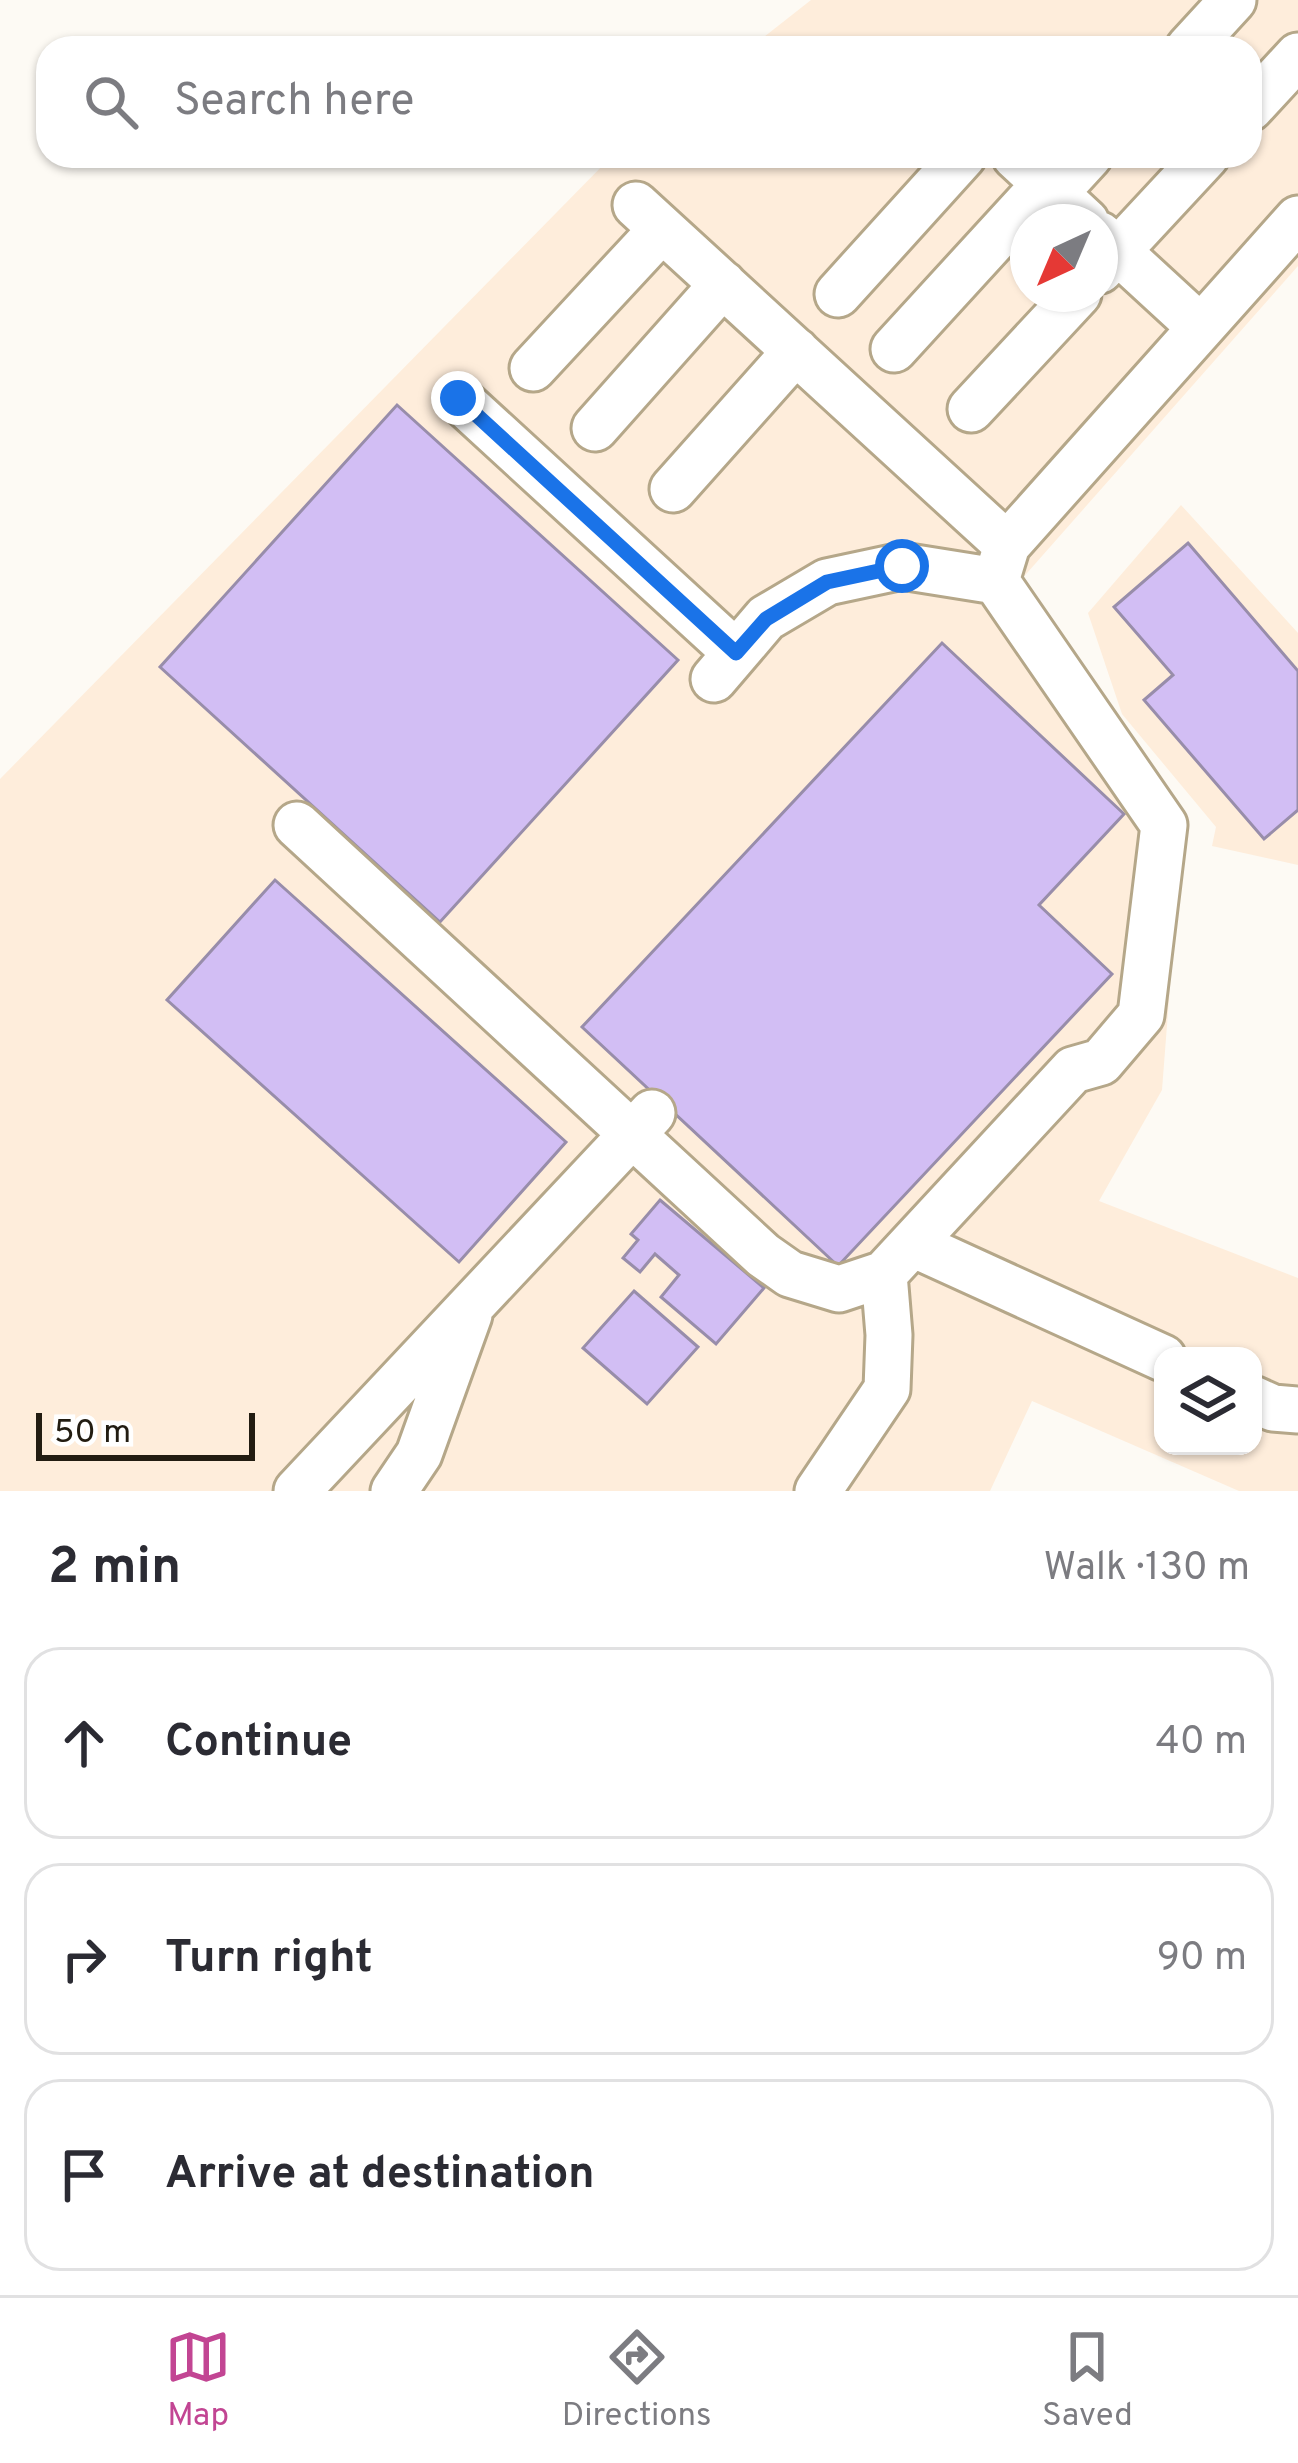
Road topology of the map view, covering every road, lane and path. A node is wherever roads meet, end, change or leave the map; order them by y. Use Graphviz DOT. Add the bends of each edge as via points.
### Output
graph roads {
  1 [pos="1233,0"];
  2 [pos="1200,36"];
  3 [pos="1298,56"];
  4 [pos="1262,95"];
  5 [pos="952,168"];
  6 [pos="1086,168"];
  7 [pos="1180,168"];
  8 [pos="1077,204"];
  9 [pos="1100,204"];
  10 [pos="1298,219"];
  11 [pos="1118,255"];
  12 [pos="1010,263"];
  13 [pos="723,284"];
  14 [pos="838,294"];
  15 [pos="1061,312"];
  16 [pos="1200,327"];
  17 [pos="894,349"];
  18 [pos="796,351"];
  19 [pos="533,368"];
  20 [pos="458,398"];
  21 [pos="971,409"];
  22 [pos="595,428"];
  23 [pos="673,489"];
  24 [pos="1001,563"];
  25 [pos="297,825"];
  26 [pos="642,1124"];
  27 [pos="898,1259"];
  28 [pos="474,1301"];
  29 [pos="1154,1355"];
  30 [pos="1262,1403"];
  31 [pos="1298,1410"];
  32 [pos="297,1491"];
  33 [pos="394,1491"];
  34 [pos="818,1491"];
  1 -- 2 [label="lane"];
  3 -- 4 [label="lane"];
  5 -- 14 [label="lane"];
  6 -- 8 [label="lane"];
  7 -- 9 [label="lane"];
  10 -- 16 [label="lane"];
  11 -- 16 [label="lane"];
  12 -- 17 [label="lane"];
  13 -- 18 [label="lane"];
  13 -- 19 [label="lane" via="649,217"];
  13 -- 22 [label="lane"];
  15 -- 21 [label="lane"];
  16 -- 24 [label="lane"];
  18 -- 23 [label="lane"];
  18 -- 24 [label="lane"];
  20 -- 24 [label="lane" via="725,666 766,619 827,582 902,566"];
  24 -- 27 [label="lane" via="1164,825 1141,1015 1101,1062 1073,1070"];
  25 -- 26 [label="lane"];
  26 -- 27 [label="lane" via="790,1274 839,1289"];
  26 -- 28 [label="lane"];
  27 -- 29 [label="lane"];
  27 -- 34 [label="lane" via="887,1389"];
  28 -- 32 [label="lane"];
  28 -- 33 [label="lane" via="419,1454"];
  30 -- 31 [label="lane"];
}
